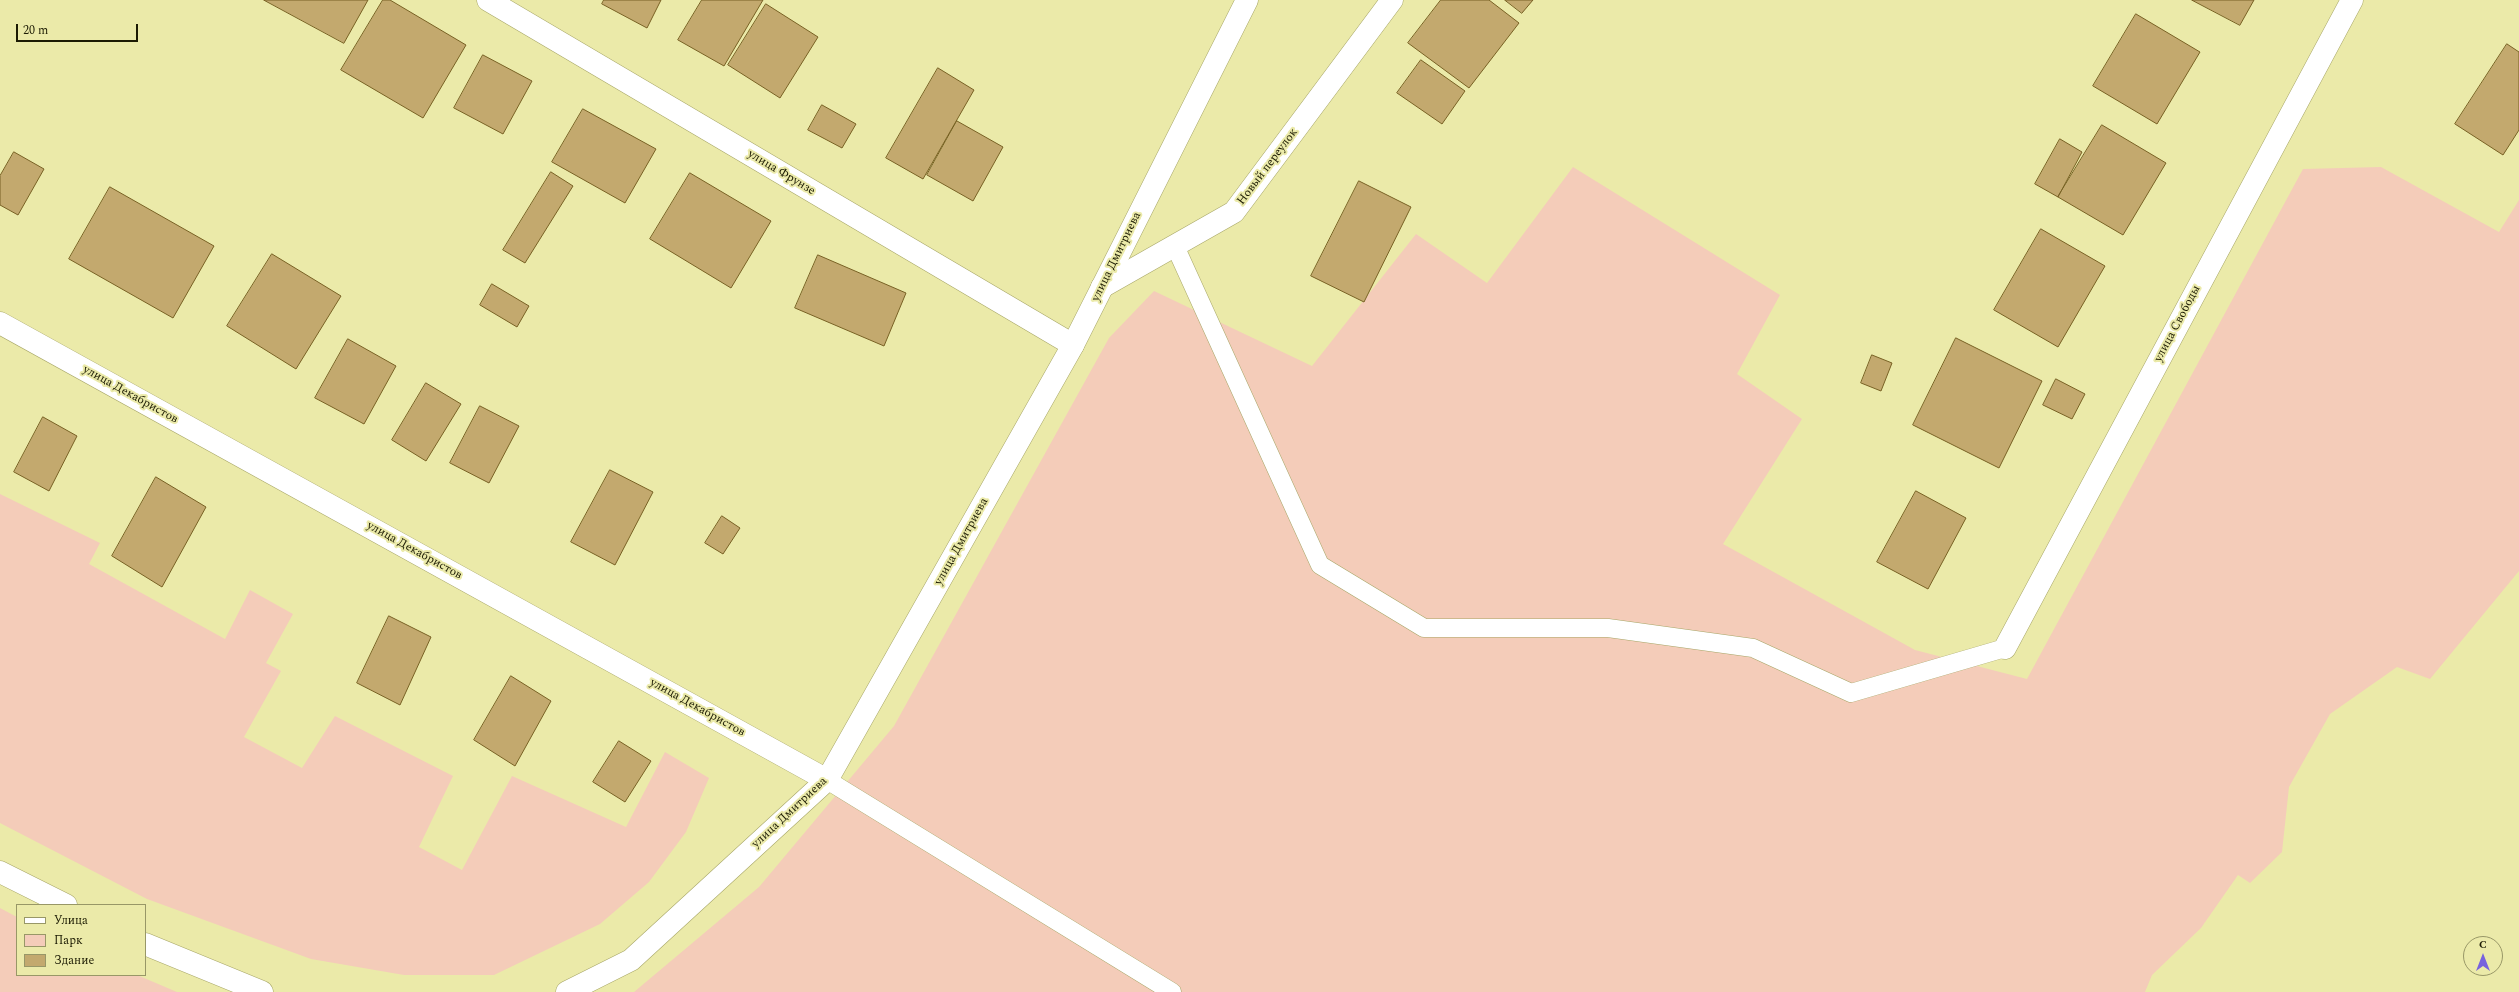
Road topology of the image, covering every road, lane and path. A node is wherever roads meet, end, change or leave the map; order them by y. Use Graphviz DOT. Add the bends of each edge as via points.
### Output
graph roads {
  1 [pos="488,0"];
  2 [pos="1247,0"];
  3 [pos="1392,0"];
  4 [pos="2352,0"];
  5 [pos="1175,246"];
  6 [pos="1102,287"];
  7 [pos="0,323"];
  8 [pos="1073,345"];
  9 [pos="2005,648"];
  10 [pos="828,780"];
  11 [pos="0,872"];
  12 [pos="64,904"];
  13 [pos="146,944"];
  14 [pos="262,992"];
  15 [pos="567,992"];
  16 [pos="1172,992"];
  1 -- 8 [label="street, улица Фрунзе"];
  2 -- 6 [label="street, улица Дмитриева"];
  3 -- 5 [label="street, Новый переулок" via="1234,212"];
  4 -- 9 [label="street, улица Свободы"];
  5 -- 6 [label="street, Новый переулок"];
  5 -- 9 [label="lane" via="1320,564 1424,628 1608,628 1753,648 1851,693"];
  6 -- 8 [label="street, улица Дмитриева"];
  7 -- 10 [label="street, улица Декабристов"];
  8 -- 10 [label="street, улица Дмитриева"];
  10 -- 15 [label="street, улица Дмитриева" via="631,960"];
  10 -- 16 [label="lane"];
  11 -- 12 [label="street"];
  13 -- 14 [label="street"];
}
